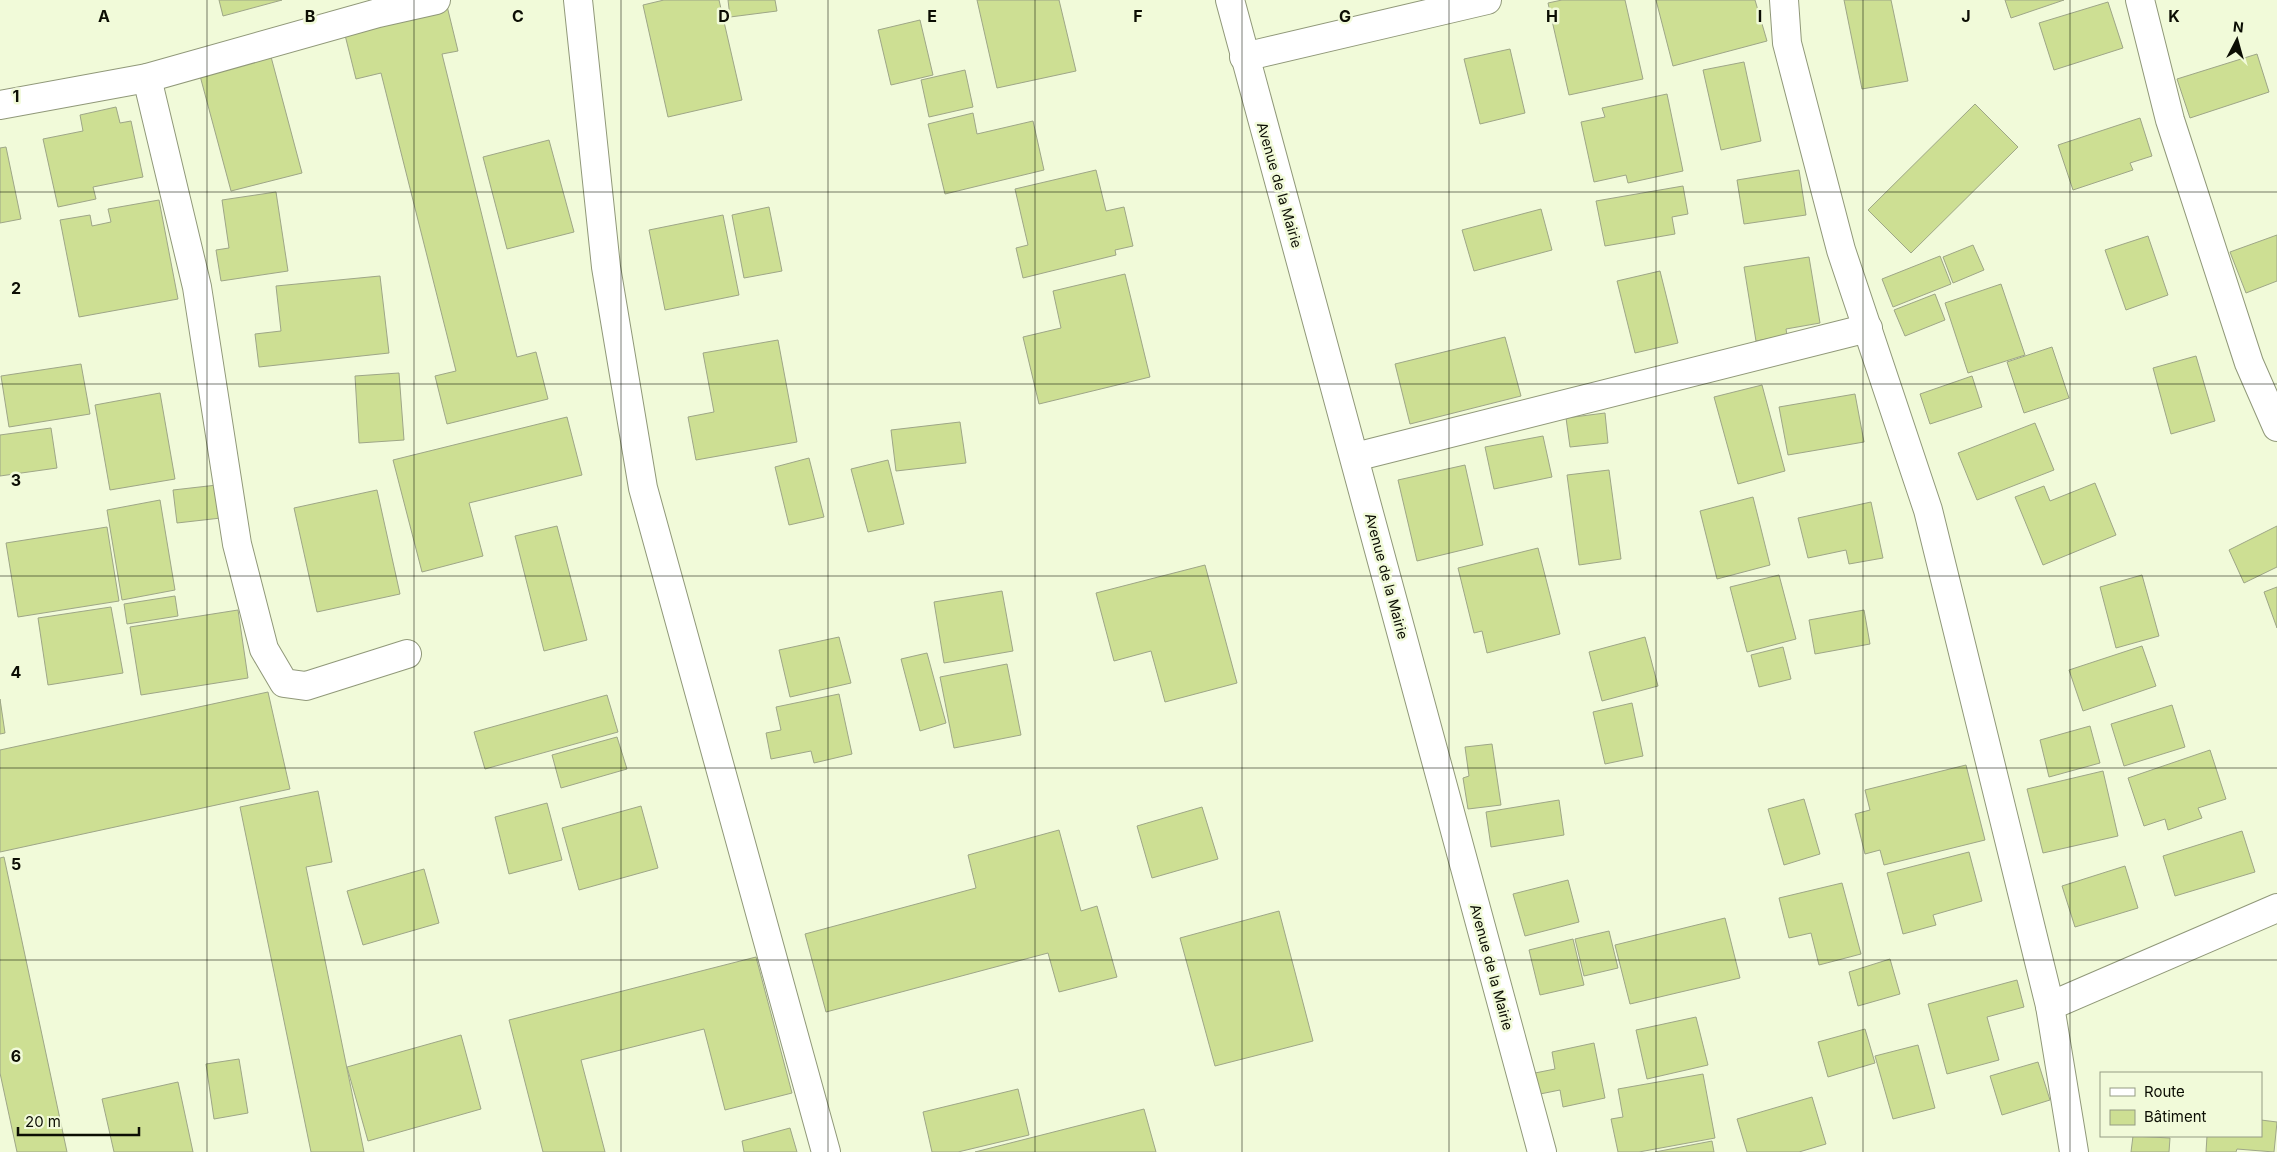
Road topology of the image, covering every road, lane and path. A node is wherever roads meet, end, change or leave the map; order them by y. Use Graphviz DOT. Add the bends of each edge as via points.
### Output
graph roads {
  1 [pos="436,0"];
  2 [pos="578,0"];
  3 [pos="1230,0"];
  4 [pos="1487,0"];
  5 [pos="1784,0"];
  6 [pos="2140,0"];
  7 [pos="1244,57"];
  8 [pos="147,78"];
  9 [pos="0,105"];
  10 [pos="1868,328"];
  11 [pos="2277,427"];
  12 [pos="1355,457"];
  13 [pos="407,654"];
  14 [pos="2277,908"];
  15 [pos="2050,1006"];
  16 [pos="826,1152"];
  17 [pos="1542,1152"];
  18 [pos="2074,1152"];
  1 -- 8 [label="street" via="378,13"];
  2 -- 16 [label="street" via="606,267 643,488"];
  3 -- 7 [label="street, Avenue de la Mairie"];
  4 -- 7 [label="street"];
  5 -- 10 [label="street" via="1790,52 1841,250"];
  6 -- 11 [label="street" via="2170,120 2249,363"];
  7 -- 12 [label="street, Avenue de la Mairie"];
  8 -- 9 [label="street"];
  8 -- 13 [label="street" via="197,287 237,544 264,649 284,683 306,686"];
  10 -- 12 [label="street"];
  10 -- 15 [label="street" via="1928,510"];
  12 -- 17 [label="street, Avenue de la Mairie"];
  14 -- 15 [label="street"];
  15 -- 18 [label="street"];
}
